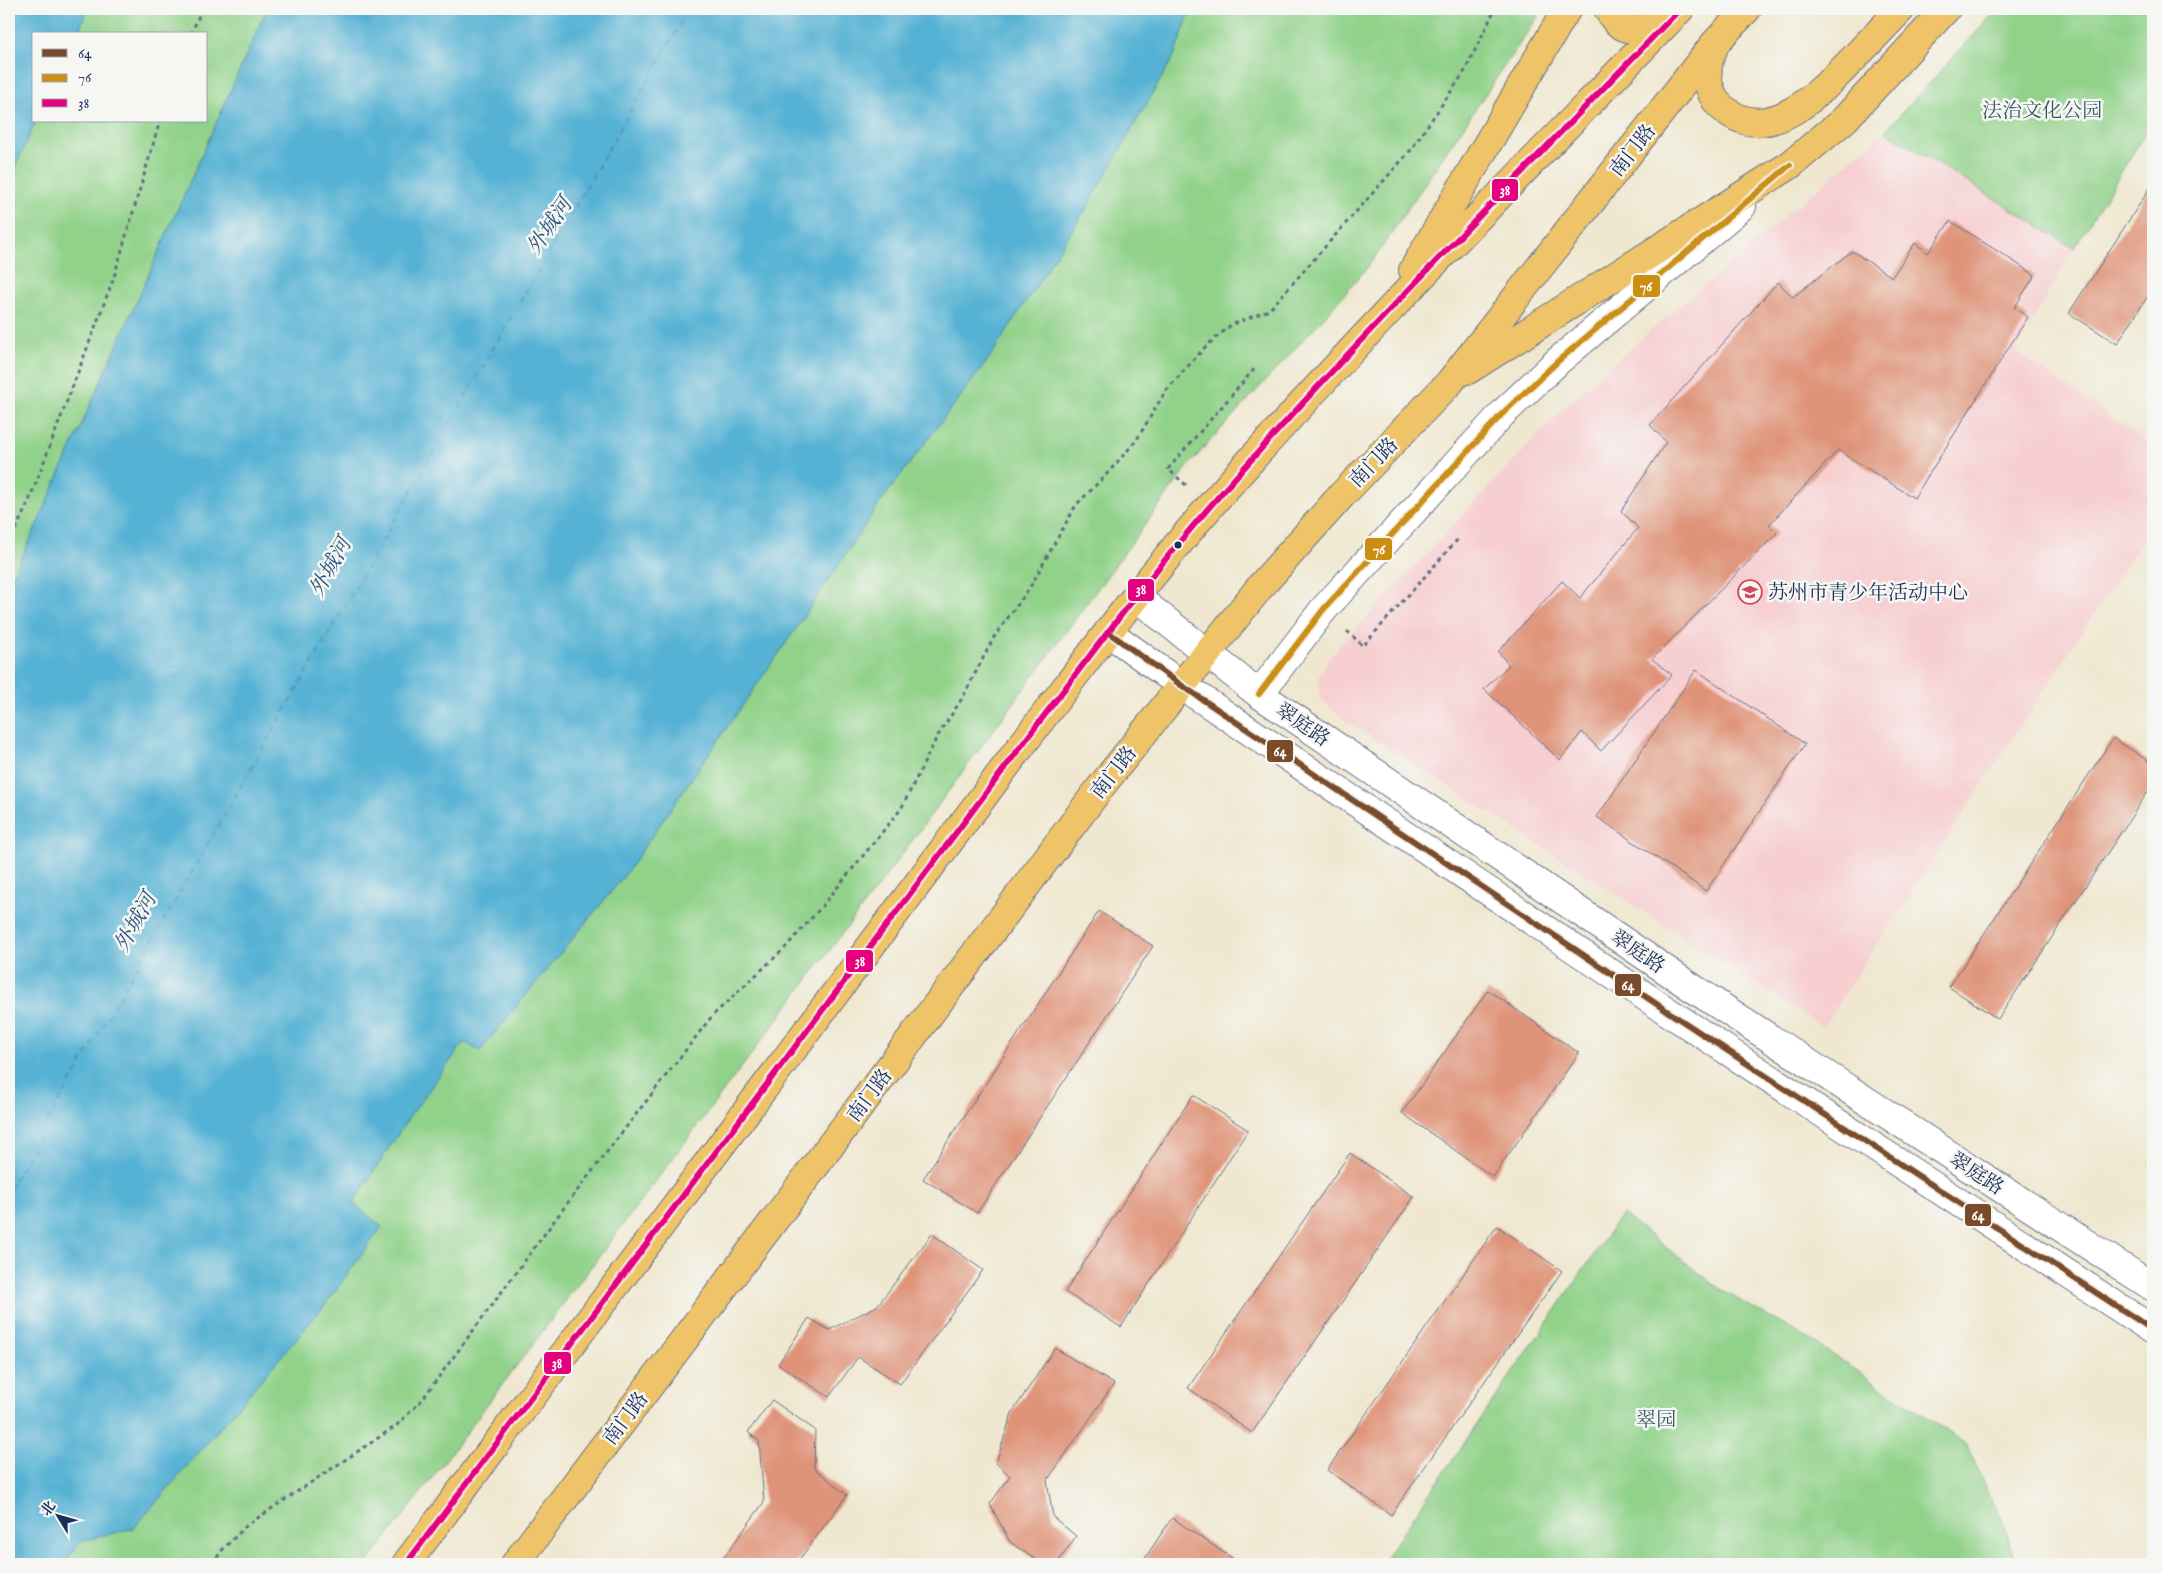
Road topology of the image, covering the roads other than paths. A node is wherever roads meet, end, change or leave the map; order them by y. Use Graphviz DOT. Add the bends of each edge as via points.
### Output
graph roads {
  1 [pos="1567,9"];
  2 [pos="1608,9"];
  3 [pos="1680,9"];
  4 [pos="1747,9"];
  5 [pos="1901,9"];
  6 [pos="1946,9"];
  7 [pos="1716,43"];
  8 [pos="1790,165"];
  9 [pos="1390,311"];
  10 [pos="1450,382"];
  11 [pos="1136,597"];
  12 [pos="1108,632"];
  13 [pos="1208,652"];
  14 [pos="1181,685"];
  15 [pos="1259,694"];
  16 [pos="2153,1287"];
  17 [pos="2153,1330"];
  18 [pos="406,1564"];
  19 [pos="515,1564"];
  1 -- 9 [label="main road"];
  2 -- 3 [label="main road" via="1621,25 1642,30"];
  3 -- 9 [label="main road"];
  4 -- 7 [label="main road, 南门路"];
  5 -- 7 [label="main road" via="1814,96 1792,111 1768,121 1747,121 1718,103 1707,76 1709,58"];
  6 -- 8 [label="main road" via="1844,120"];
  7 -- 10 [label="main road, 南门路"];
  8 -- 10 [label="main road"];
  8 -- 15 [label="street" via="1558,361 1502,414 1323,610"];
  9 -- 11 [label="main road" via="1249,463"];
  10 -- 13 [label="main road, 南门路" via="1342,495 1260,587"];
  11 -- 12 [label="main road"];
  11 -- 13 [label="street, 翠庭路"];
  12 -- 14 [label="street, 翠庭路"];
  12 -- 18 [label="main road"];
  13 -- 14 [label="main road, 南门路"];
  13 -- 15 [label="street, 翠庭路"];
  14 -- 17 [label="street, 翠庭路" via="1659,1006"];
  14 -- 19 [label="main road, 南门路"];
  15 -- 16 [label="street, 翠庭路" via="1688,985"];
}
